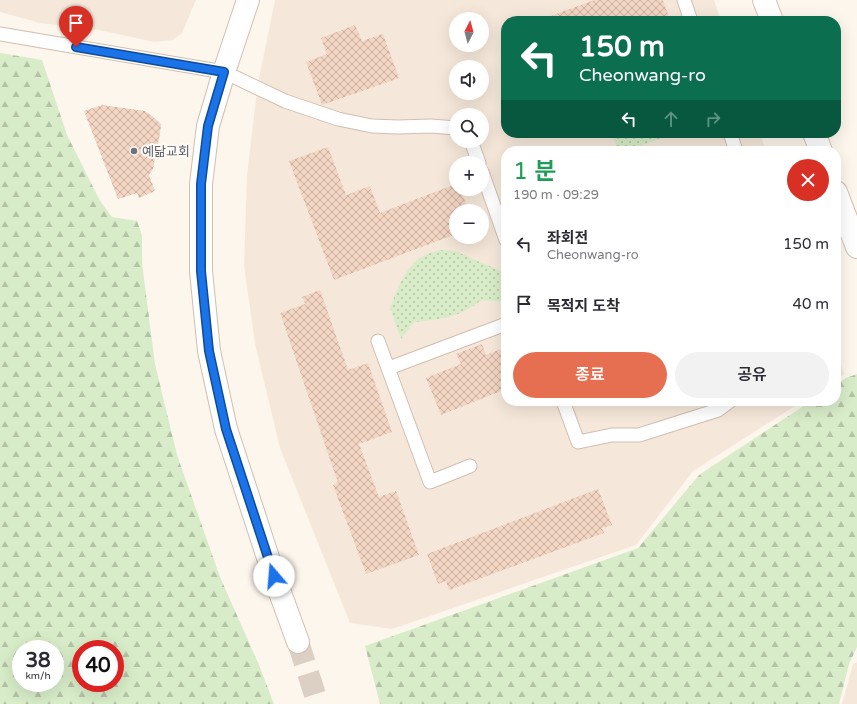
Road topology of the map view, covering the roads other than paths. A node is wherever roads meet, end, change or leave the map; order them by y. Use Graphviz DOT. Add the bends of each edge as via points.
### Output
graph roads {
  1 [pos="248,0"];
  2 [pos="684,0"];
  3 [pos="764,0"];
  4 [pos="689,16"];
  5 [pos="770,16"];
  6 [pos="0,34"];
  7 [pos="224,72"];
  8 [pos="449,127"];
  9 [pos="489,192"];
  10 [pos="841,205"];
  11 [pos="501,226"];
  12 [pos="857,247"];
  13 [pos="501,326"];
  14 [pos="378,341"];
  15 [pos="389,368"];
  16 [pos="565,406"];
  17 [pos="723,406"];
  18 [pos="470,466"];
  19 [pos="298,642"];
  1 -- 7 [label="street"];
  2 -- 4 [label="lane"];
  3 -- 5 [label="street"];
  6 -- 7 [label="lane"];
  7 -- 8 [label="lane" via="285,101 338,118 372,126"];
  7 -- 19 [label="street" via="208,126 201,184 201,271 209,351 226,429"];
  9 -- 11 [label="lane"];
  10 -- 12 [label="street"];
  13 -- 15 [label="lane"];
  14 -- 15 [label="lane"];
  15 -- 18 [label="lane" via="430,482"];
  16 -- 17 [label="lane" via="578,442 612,435 638,435 718,410"];
}
